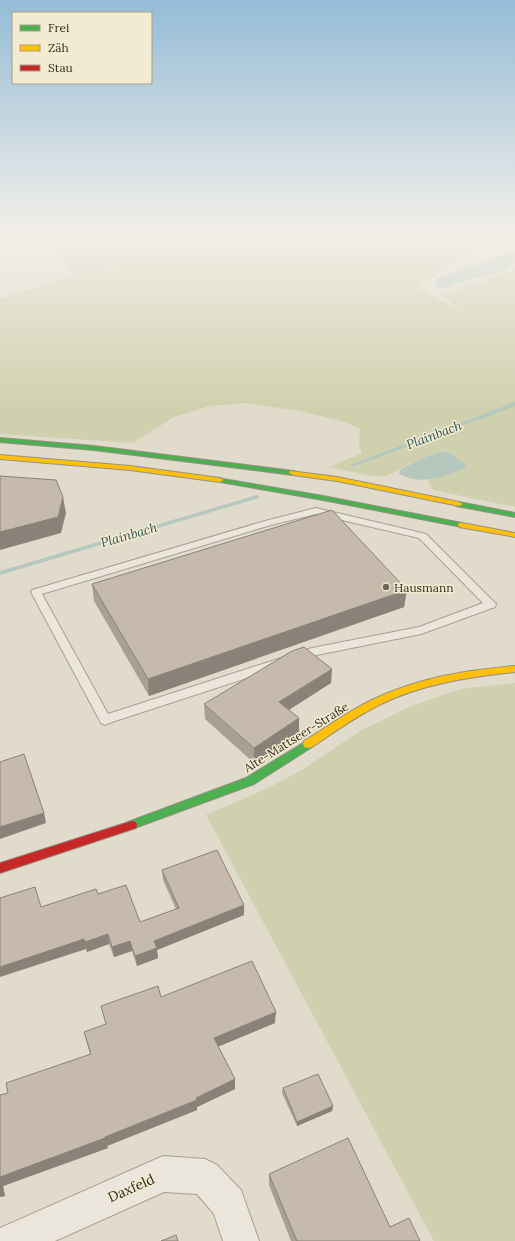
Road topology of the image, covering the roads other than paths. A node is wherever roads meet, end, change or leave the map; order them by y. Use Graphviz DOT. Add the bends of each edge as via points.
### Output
graph roads {
  1 [pos="0,440"];
  2 [pos="0,457"];
  3 [pos="515,515"];
  4 [pos="515,535"];
  5 [pos="421,630"];
  6 [pos="515,669"];
  7 [pos="0,868"];
  8 [pos="13,1241"];
  9 [pos="241,1241"];
  1 -- 3 [label="main road" via="269,469 336,479"];
  2 -- 4 [label="main road" via="152,471 232,483"];
  5 -- 5 [label="lane" via="491,604 422,536 316,511 36,592 105,720 316,651"];
  6 -- 7 [label="main road, Alte-Mattseer-Straße" via="476,672 420,686 389,697 360,711 250,781 107,834"];
  8 -- 9 [label="street, Daxfeld" via="163,1174 205,1177 228,1203"];
}
